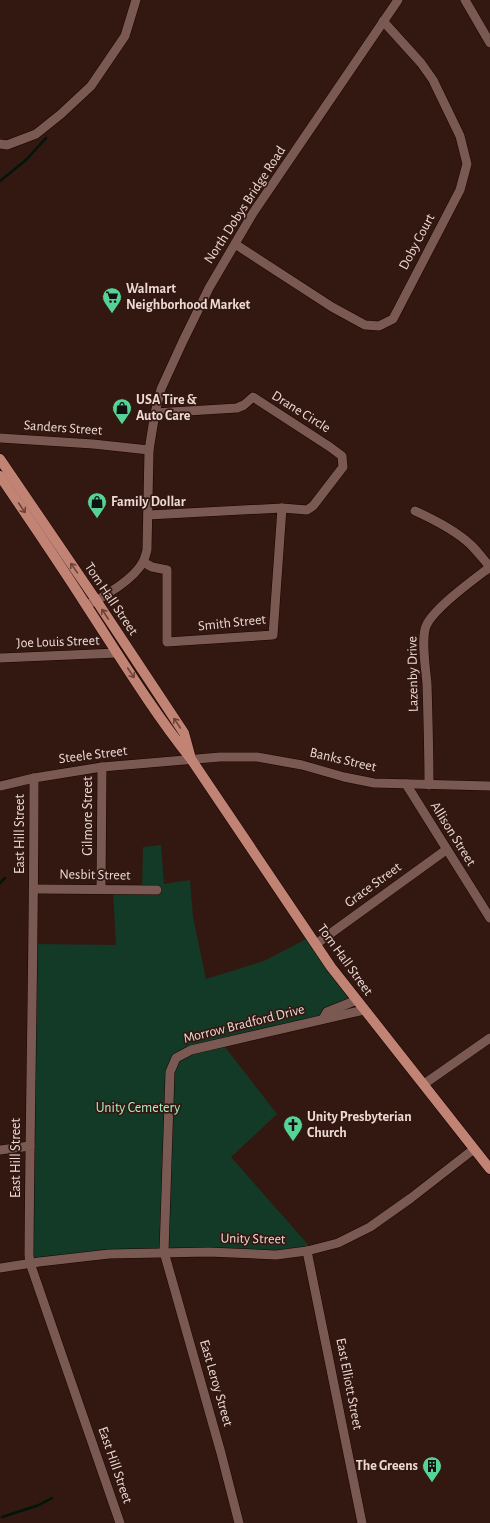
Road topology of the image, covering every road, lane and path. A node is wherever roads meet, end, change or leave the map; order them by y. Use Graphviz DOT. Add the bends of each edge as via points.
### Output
graph roads {
  1 [pos="136,0"];
  2 [pos="398,0"];
  3 [pos="465,0"];
  4 [pos="383,21"];
  5 [pos="490,43"];
  6 [pos="0,144"];
  7 [pos="235,244"];
  8 [pos="155,413"];
  9 [pos="0,438"];
  10 [pos="149,450"];
  11 [pos="0,459"];
  12 [pos="0,476"];
  13 [pos="282,508"];
  14 [pos="415,511"];
  15 [pos="148,515"];
  16 [pos="143,562"];
  17 [pos="490,567"];
  18 [pos="96,600"];
  19 [pos="87,605"];
  20 [pos="117,653"];
  21 [pos="0,658"];
  22 [pos="191,758"];
  23 [pos="102,767"];
  24 [pos="34,778"];
  25 [pos="406,784"];
  26 [pos="429,785"];
  27 [pos="0,786"];
  28 [pos="490,786"];
  29 [pos="446,850"];
  30 [pos="34,889"];
  31 [pos="101,889"];
  32 [pos="156,890"];
  33 [pos="490,918"];
  34 [pos="316,944"];
  35 [pos="357,1000"];
  36 [pos="364,1010"];
  37 [pos="323,1019"];
  38 [pos="490,1038"];
  39 [pos="424,1084"];
  40 [pos="30,1146"];
  41 [pos="474,1149"];
  42 [pos="0,1150"];
  43 [pos="490,1169"];
  44 [pos="307,1251"];
  45 [pos="164,1252"];
  46 [pos="30,1263"];
  47 [pos="0,1268"];
  48 [pos="120,1523"];
  49 [pos="239,1523"];
  50 [pos="362,1523"];
  1 -- 6 [label="street" via="125,36 90,86 36,134 7,145"];
  2 -- 4 [label="street, North Dobys Bridge Road"];
  3 -- 5 [label="street"];
  4 -- 7 [label="street, North Dobys Bridge Road" via="253,213"];
  4 -- 7 [label="street, Doby Court" via="421,63 432,80 460,136 467,164 460,190 392,319 379,326 365,325 332,307"];
  7 -- 8 [label="street, North Dobys Bridge Road" via="209,288 183,341 161,389"];
  8 -- 10 [label="street, North Dobys Bridge Road"];
  8 -- 13 [label="street, Drane Circle" via="237,408 253,398 342,456 343,467 313,506 307,510"];
  9 -- 10 [label="street, Sanders Street"];
  10 -- 15 [label="street, North Dobys Bridge Road"];
  18 -- 11 [label="main road, Tom Hall Street, one-way"];
  12 -- 19 [label="main road, Tom Hall Street, one-way"];
  13 -- 15 [label="street"];
  13 -- 16 [label="street, Smith Street" via="273,635 167,642 167,570"];
  14 -- 17 [label="street" via="453,531 471,545"];
  15 -- 16 [label="street, North Dobys Bridge Road" via="147,550"];
  16 -- 18 [label="street, North Dobys Bridge Road" via="134,574"];
  17 -- 26 [label="street, Lazenby Drive" via="438,611 426,625 424,642"];
  18 -- 19 [label="street, North Dobys Bridge Road"];
  22 -- 18 [label="main road, Tom Hall Street, one-way" via="184,733"];
  19 -- 20 [label="main road, Tom Hall Street"];
  20 -- 21 [label="street, Joe Louis Street"];
  20 -- 22 [label="main road, Tom Hall Street, one-way" via="174,738"];
  22 -- 23 [label="street, Steele Street"];
  22 -- 25 [label="street, Banks Street" via="257,757 374,783"];
  22 -- 34 [label="main road, Tom Hall Street"];
  23 -- 24 [label="street, Steele Street"];
  23 -- 31 [label="street, Gilmore Street"];
  24 -- 27 [label="street, Steele Street"];
  24 -- 30 [label="street, East Hill Street"];
  25 -- 26 [label="street, Banks Street"];
  25 -- 29 [label="street, Allison Street"];
  26 -- 28 [label="street, Banks Street"];
  29 -- 33 [label="street, Allison Street"];
  29 -- 34 [label="street, Grace Street"];
  30 -- 31 [label="street, Nesbit Street"];
  30 -- 40 [label="street, East Hill Street"];
  31 -- 32 [label="street, Nesbit Street"];
  34 -- 35 [label="main road, Tom Hall Street"];
  35 -- 36 [label="main road, Tom Hall Street"];
  35 -- 37 [label="street, Morrow Bradford Drive" via="327,1012"];
  36 -- 37 [label="street, Morrow Bradford Drive"];
  36 -- 39 [label="main road, Tom Hall Street"];
  37 -- 45 [label="street, Morrow Bradford Drive" via="201,1047 176,1058 169,1082"];
  38 -- 39 [label="street"];
  39 -- 41 [label="main road, Tom Hall Street"];
  40 -- 42 [label="street"];
  40 -- 46 [label="street, East Hill Street"];
  41 -- 43 [label="main road, Tom Hall Street"];
  41 -- 44 [label="street, Unity Street" via="370,1227 338,1243"];
  44 -- 45 [label="street, Unity Street" via="276,1255"];
  44 -- 50 [label="street, East Elliott Street"];
  45 -- 46 [label="street, Unity Street" via="109,1254"];
  45 -- 49 [label="street, East Leroy Street"];
  46 -- 47 [label="street, Unity Street"];
  46 -- 48 [label="street, East Hill Street"];
}
